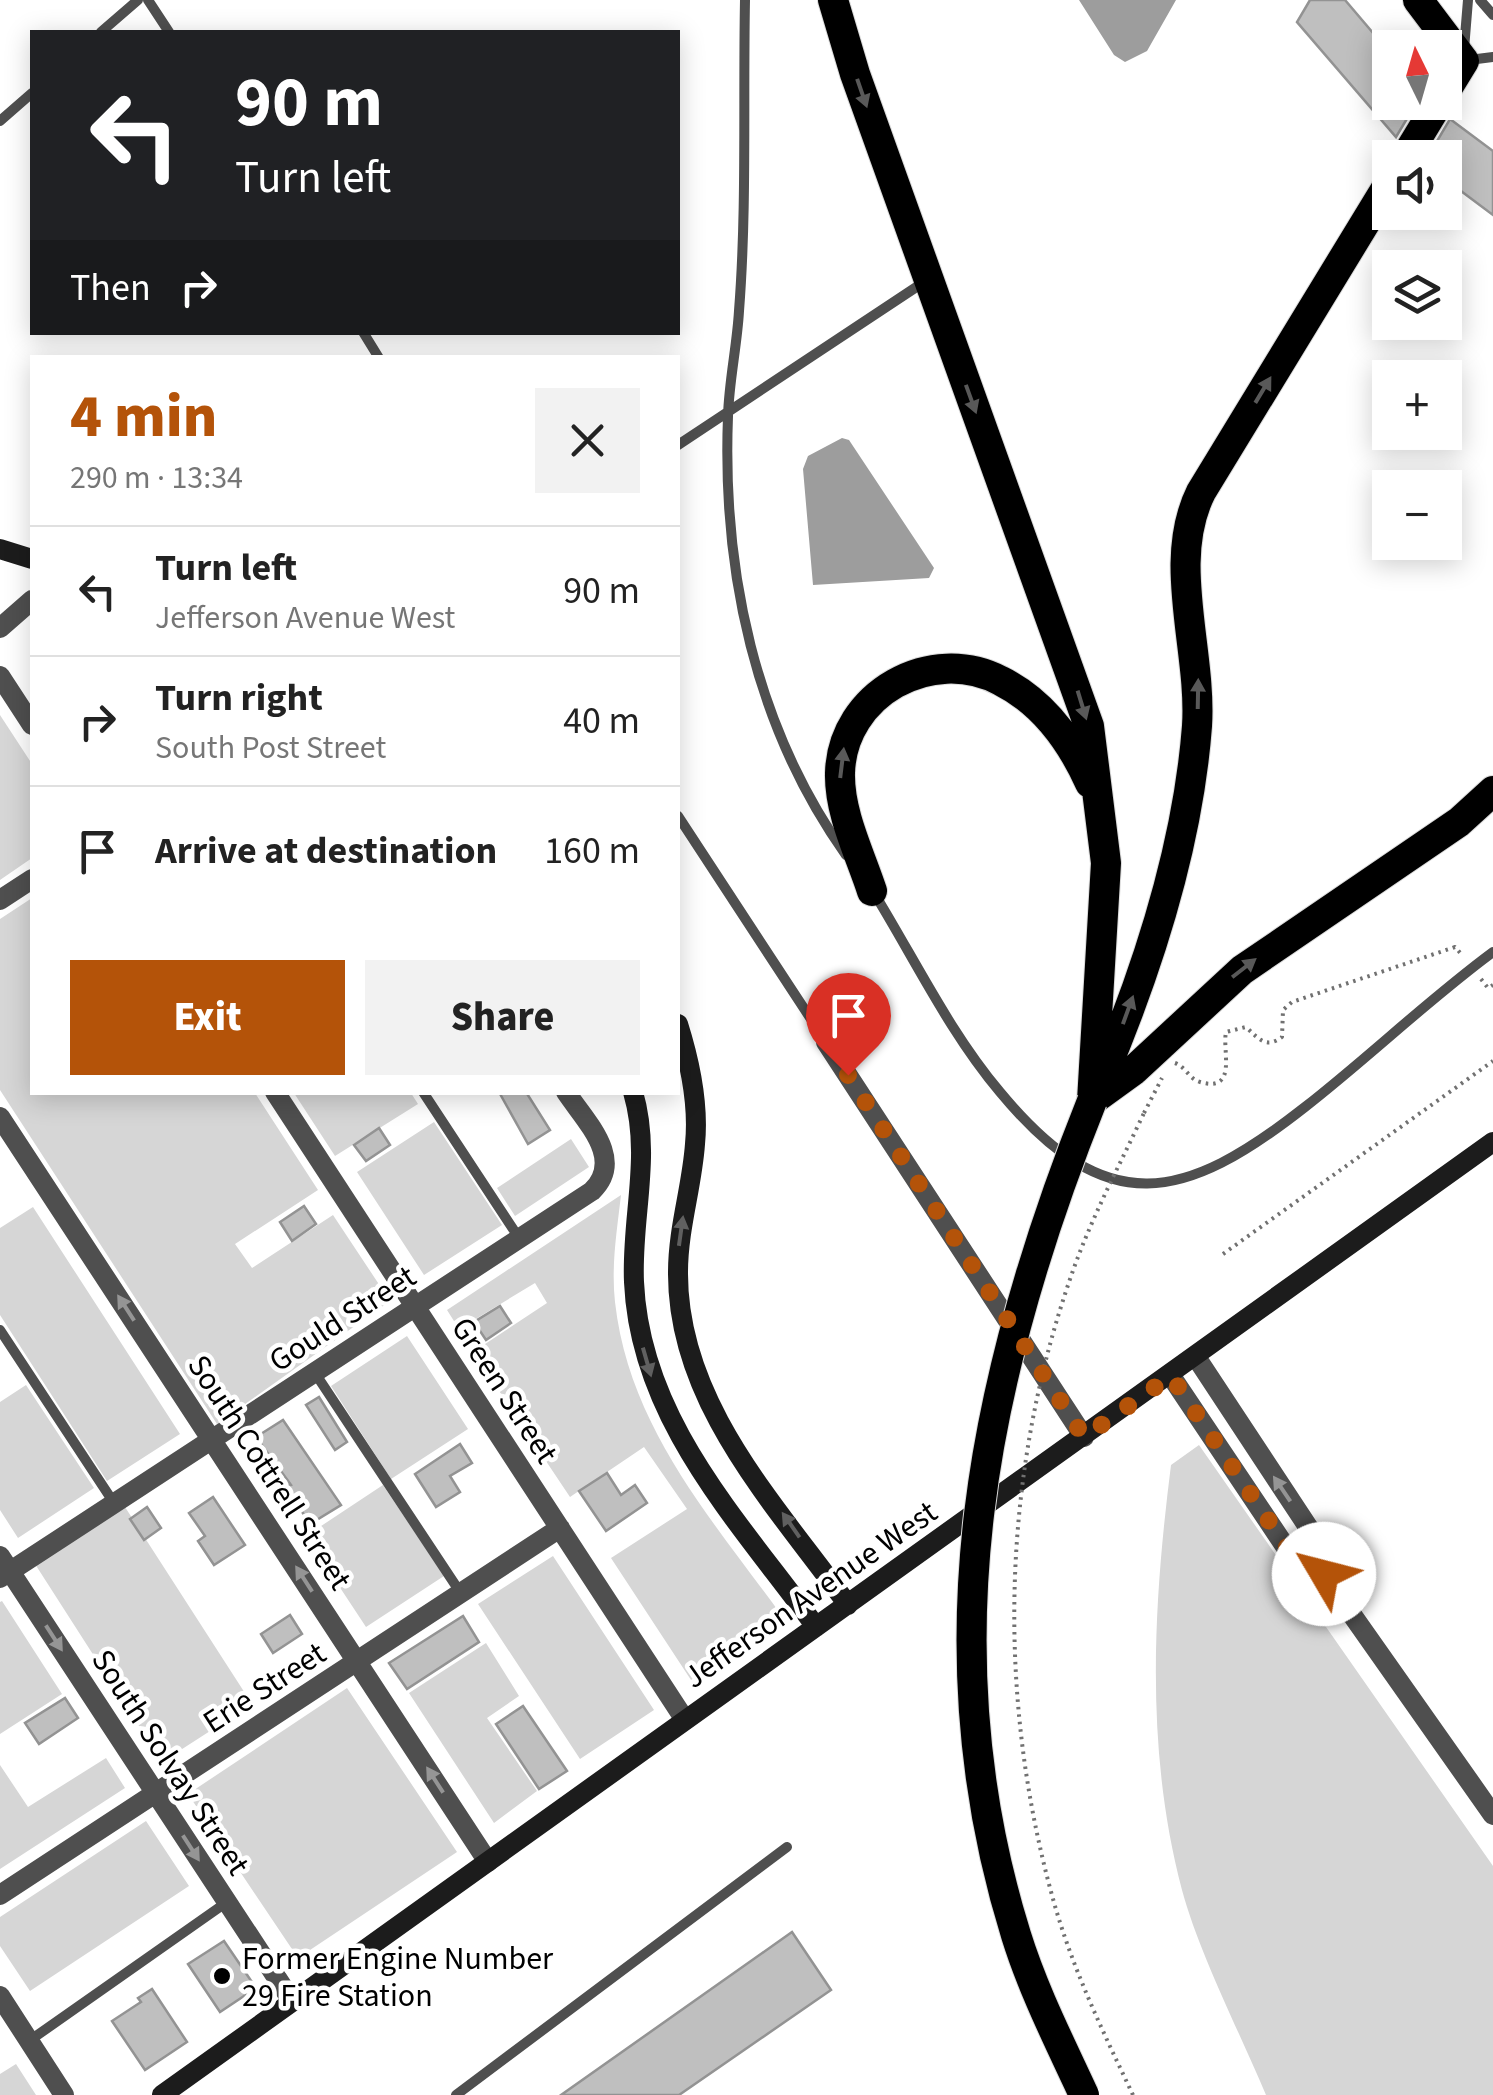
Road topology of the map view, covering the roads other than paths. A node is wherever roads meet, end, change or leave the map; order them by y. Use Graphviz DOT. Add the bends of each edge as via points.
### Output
graph roads {
  1 [pos="138,0"];
  2 [pos="148,0"];
  3 [pos="746,0"];
  4 [pos="833,0"];
  5 [pos="1418,0"];
  6 [pos="1468,0"];
  7 [pos="1480,0"];
  8 [pos="1493,15"];
  9 [pos="103,30"];
  10 [pos="167,30"];
  11 [pos="1479,59"];
  12 [pos="30,94"];
  13 [pos="0,121"];
  14 [pos="1372,212"];
  15 [pos="927,279"];
  16 [pos="728,412"];
  17 [pos="680,444"];
  18 [pos="0,549"];
  19 [pos="30,558"];
  20 [pos="30,602"];
  21 [pos="0,628"];
  22 [pos="0,676"];
  23 [pos="30,721"];
  24 [pos="1493,791"];
  25 [pos="680,819"];
  26 [pos="1104,825"];
  27 [pos="30,881"];
  28 [pos="872,891"];
  29 [pos="0,900"];
  30 [pos="1493,952"];
  31 [pos="680,1035"];
  32 [pos="826,1042"];
  33 [pos="277,1095"];
  34 [pos="425,1095"];
  35 [pos="568,1095"];
  36 [pos="632,1095"];
  37 [pos="1092,1101"];
  38 [pos="0,1117"];
  39 [pos="1493,1142"];
  40 [pos="519,1238"];
  41 [pos="415,1306"];
  42 [pos="0,1330"];
  43 [pos="1196,1358"];
  44 [pos="315,1372"];
  45 [pos="1171,1376"];
  46 [pos="1084,1437"];
  47 [pos="212,1439"];
  48 [pos="114,1504"];
  49 [pos="560,1528"];
  50 [pos="3,1569"];
  51 [pos="1324,1574"];
  52 [pos="460,1593"];
  53 [pos="848,1605"];
  54 [pos="816,1627"];
  55 [pos="357,1661"];
  56 [pos="685,1720"];
  57 [pos="156,1794"];
  58 [pos="1493,1815"];
  59 [pos="787,1847"];
  60 [pos="488,1862"];
  61 [pos="0,1895"];
  62 [pos="227,1902"];
  63 [pos="0,1996"];
  64 [pos="292,2002"];
  65 [pos="29,2041"];
  66 [pos="64,2095"];
  67 [pos="162,2095"];
  68 [pos="456,2095"];
  69 [pos="1084,2095"];
  1 -- 9 [label="lane"];
  2 -- 10 [label="lane"];
  3 -- 16 [label="lane" via="740,311"];
  4 -- 15 [label="highway, one-way"];
  5 -- 11 [label="highway"];
  6 -- 11 [label="lane"];
  7 -- 8 [label="lane"];
  12 -- 13 [label="lane"];
  37 -- 14 [label="highway, one-way" via="1144,965 1189,799 1198,678 1187,524"];
  15 -- 16 [label="lane"];
  15 -- 26 [label="highway, one-way" via="1081,698"];
  16 -- 17 [label="lane"];
  16 -- 28 [label="lane" via="733,554 755,666 794,770"];
  18 -- 19 [label="main road"];
  20 -- 21 [label="street"];
  22 -- 23 [label="street"];
  37 -- 24 [label="highway, one-way" via="1242,970 1460,822"];
  25 -- 32 [label="lane"];
  28 -- 26 [label="highway, one-way" via="844,803 842,754 866,706 913,674 976,672 1030,700 1083,768"];
  26 -- 37 [label="highway"];
  27 -- 29 [label="street"];
  28 -- 30 [label="lane" via="1012,1107 1075,1162 1134,1182 1190,1180 1255,1146"];
  53 -- 31 [label="main road, one-way" via="713,1413 687,1345 678,1270 696,1122"];
  32 -- 46 [label="street"];
  33 -- 41 [label="street, Green Street"];
  34 -- 40 [label="lane"];
  35 -- 40 [label="street, Gould Street" via="608,1166 592,1190"];
  36 -- 54 [label="main road, one-way" via="643,1176 634,1283 652,1383 690,1454"];
  37 -- 69 [label="highway, bridge" via="1005,1352 981,1478 974,1608 980,1745 1002,1884 1017,1939"];
  47 -- 38 [label="street, South Cottrell Street, one-way"];
  39 -- 43 [label="main road, Jefferson Avenue West"];
  40 -- 41 [label="street, Gould Street"];
  41 -- 44 [label="street, Gould Street"];
  41 -- 49 [label="street, Green Street"];
  42 -- 48 [label="lane"];
  43 -- 45 [label="main road, Jefferson Avenue West"];
  51 -- 43 [label="street, one-way" via="1318,1542"];
  44 -- 47 [label="street, Gould Street"];
  44 -- 52 [label="lane"];
  45 -- 46 [label="main road, Jefferson Avenue West"];
  45 -- 51 [label="street" via="1294,1558"];
  46 -- 53 [label="main road, Jefferson Avenue West"];
  47 -- 48 [label="street, Gould Street"];
  55 -- 47 [label="street, South Cottrell Street, one-way"];
  48 -- 50 [label="street, Gould Street"];
  49 -- 52 [label="street, Erie Street"];
  49 -- 56 [label="street, Green Street"];
  50 -- 57 [label="street, South Solvay Street, one-way"];
  51 -- 58 [label="street"];
  52 -- 55 [label="street, Erie Street"];
  53 -- 54 [label="main road, Jefferson Avenue West"];
  54 -- 56 [label="main road, Jefferson Avenue West"];
  55 -- 57 [label="street, Erie Street"];
  60 -- 55 [label="street, South Cottrell Street, one-way"];
  56 -- 60 [label="main road, Jefferson Avenue West"];
  57 -- 61 [label="street, Erie Street"];
  57 -- 62 [label="street, South Solvay Street, one-way"];
  59 -- 68 [label="lane"];
  60 -- 64 [label="main road, Jefferson Avenue West"];
  62 -- 64 [label="street, South Solvay Street"];
  62 -- 65 [label="lane"];
  63 -- 65 [label="street"];
  64 -- 67 [label="main road, Jefferson Avenue West"];
  65 -- 66 [label="street"];
}
